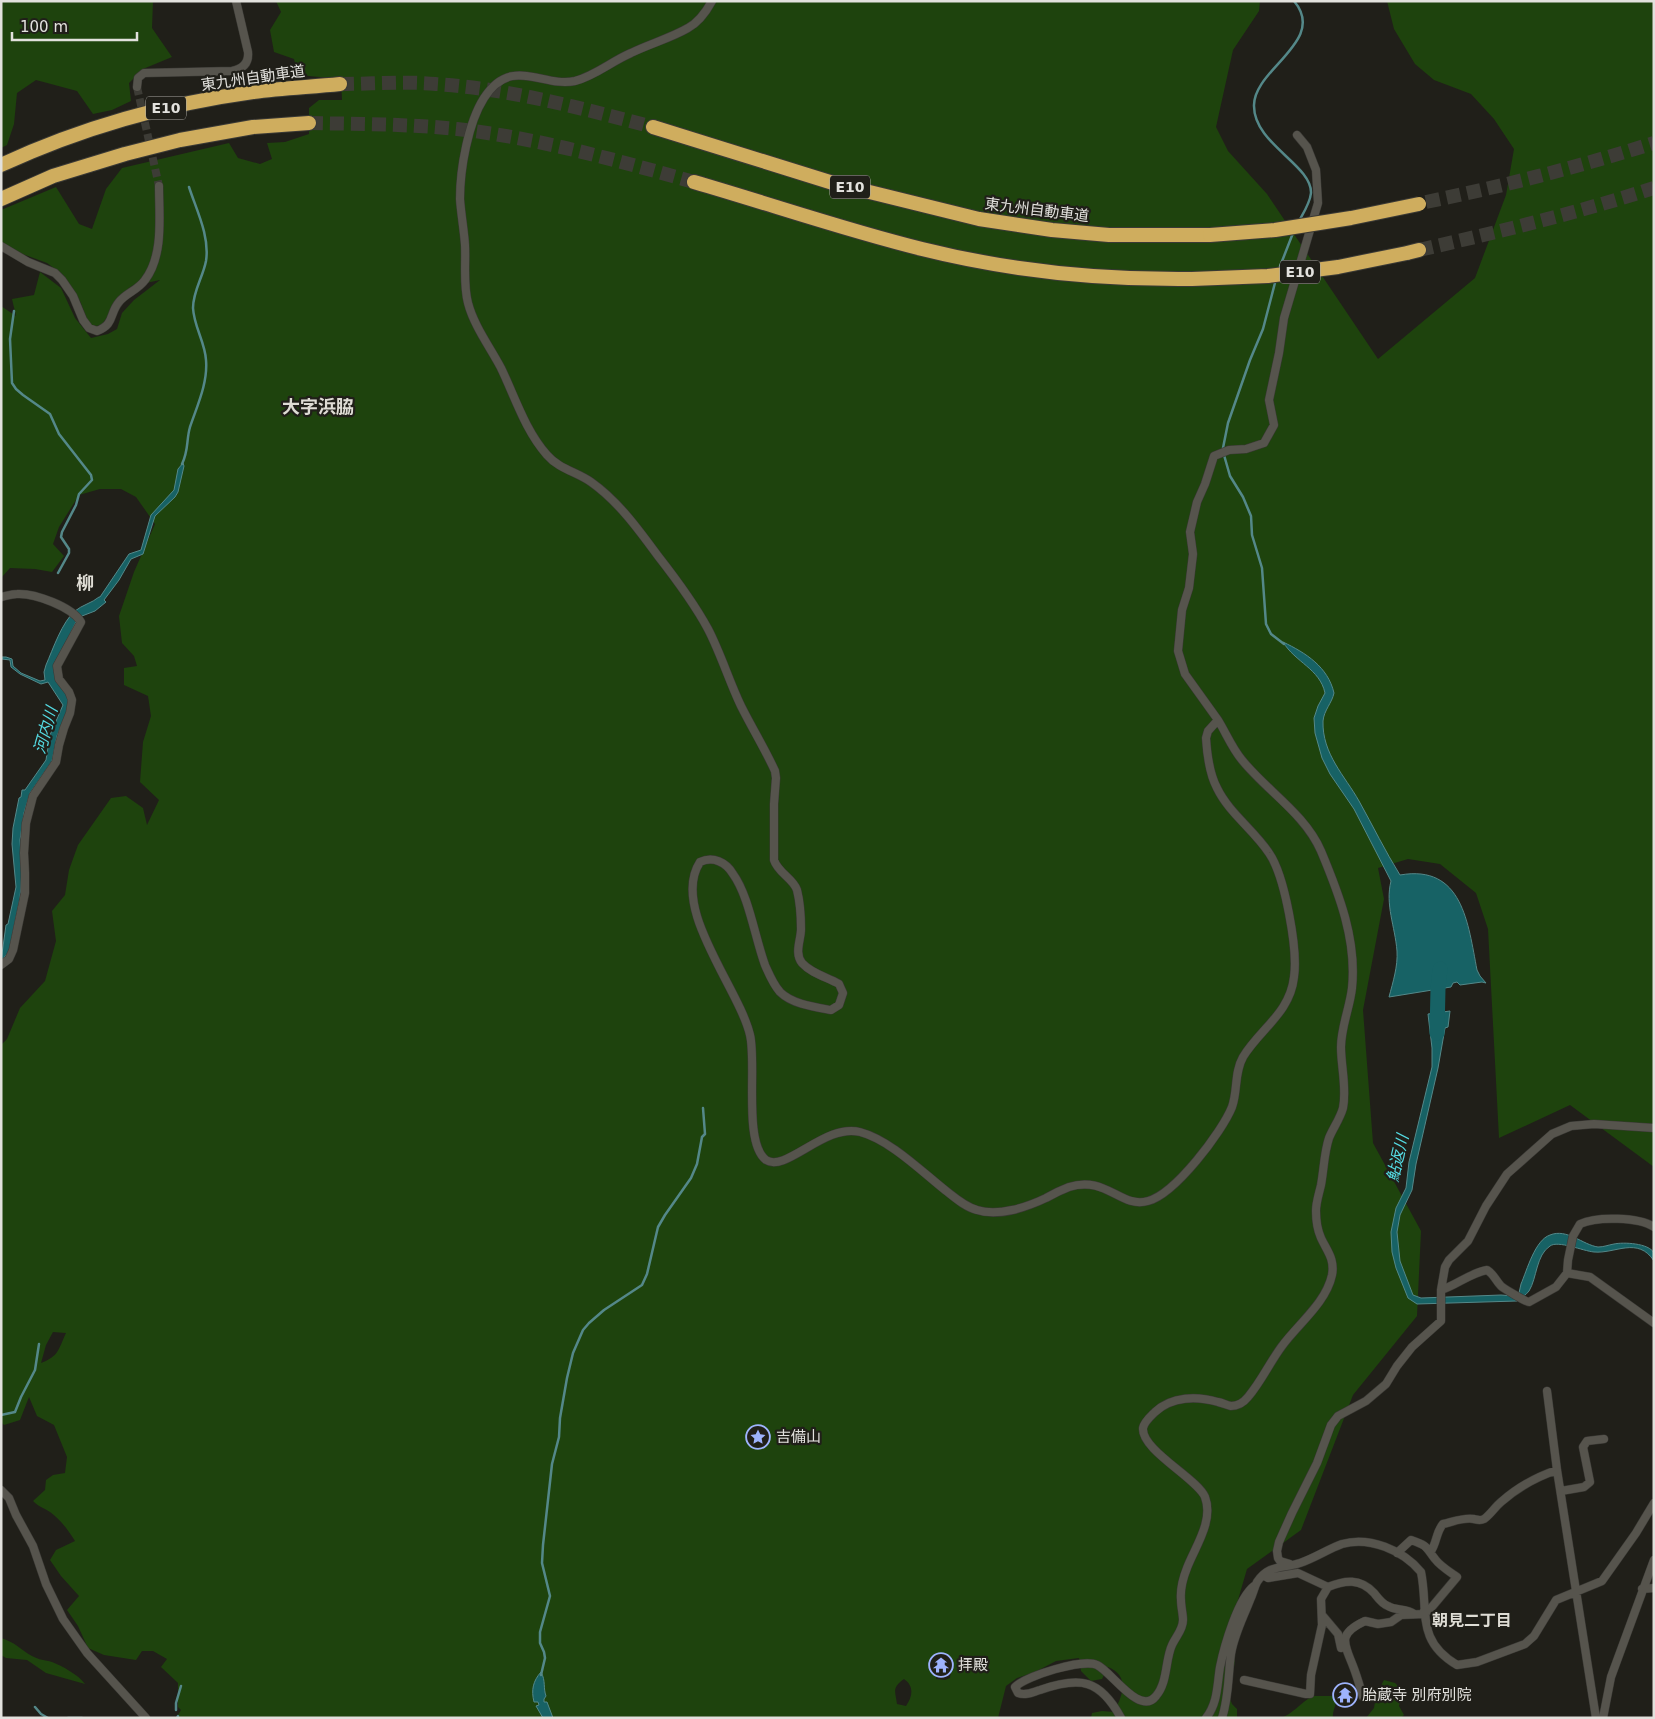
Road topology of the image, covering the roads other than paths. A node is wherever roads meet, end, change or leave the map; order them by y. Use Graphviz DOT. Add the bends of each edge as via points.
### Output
graph roads {
  1 [pos="236,1"];
  2 [pos="712,1"];
  3 [pos="340,84"];
  4 [pos="138,87"];
  5 [pos="309,123"];
  6 [pos="652,127"];
  7 [pos="1297,135"];
  8 [pos="1,165"];
  9 [pos="694,182"];
  10 [pos="159,186"];
  11 [pos="1,199"];
  12 [pos="1423,203"];
  13 [pos="1,246"];
  14 [pos="1413,252"];
  15 [pos="1,597"];
  16 [pos="1218,720"];
  17 [pos="1,965"];
  18 [pos="1654,1128"];
  19 [pos="1654,1228"];
  20 [pos="1568,1273"];
  21 [pos="1440,1292"];
  22 [pos="1654,1323"];
  23 [pos="1547,1391"];
  24 [pos="1604,1439"];
  25 [pos="1557,1470"];
  26 [pos="1,1490"];
  27 [pos="1561,1491"];
  28 [pos="1654,1503"];
  29 [pos="1397,1552"];
  30 [pos="1431,1552"];
  31 [pos="1654,1560"];
  32 [pos="1296,1564"];
  33 [pos="1263,1576"];
  34 [pos="1256,1584"];
  35 [pos="1328,1587"];
  36 [pos="1654,1588"];
  37 [pos="1642,1589"];
  38 [pos="1576,1591"];
  39 [pos="1424,1613"];
  40 [pos="1414,1614"];
  41 [pos="1322,1615"];
  42 [pos="1347,1652"];
  43 [pos="1244,1680"];
  44 [pos="1363,1697"];
  45 [pos="146,1718"];
  46 [pos="1121,1718"];
  47 [pos="1206,1718"];
  48 [pos="1222,1718"];
  49 [pos="1596,1718"];
  50 [pos="1603,1718"];
  1 -- 4 [label="street" via="248,52 244,66 232,71 144,73 138,78"];
  2 -- 16 [label="street" via="689,28 639,48 581,79 568,82 517,75 496,84 484,97 470,133 460,199 468,302 532,434 553,461 591,482 614,503 672,575 709,632 775,771 774,860 797,891 801,926 799,956 815,972 839,984 843,993 838,1005 831,1010 823,1009 793,1000 780,992 770,978 738,882 724,864 711,859 700,862 693,888 700,926 750,1035 754,1135 764,1158 778,1162 797,1155 832,1134 856,1131 871,1136 898,1153 955,1198 972,1208 990,1212 1022,1207 1083,1184 1094,1184 1130,1200 1147,1202 1181,1179 1227,1116 1233,1104 1238,1066 1284,1007 1294,978 1290,926 1277,867 1264,845 1226,802 1214,780 1206,738"];
  3 -- 8 [label="highway, 東九州自動車道 / E10" via="253,92 165,108 42,146"];
  5 -- 11 [label="highway, E10" via="244,129 180,140 53,176"];
  6 -- 12 [label="highway, 東九州自動車道 / E10, bridge" via="896,199 979,219 1052,230 1109,235 1210,235 1275,230"];
  7 -- 16 [label="street" via="1307,147 1316,170 1318,203 1284,318 1269,400 1274,425 1264,443 1214,456 1196,502 1190,532 1194,554 1182,610 1178,651 1185,674"];
  9 -- 14 [label="highway, E10, bridge" via="923,249 1070,274 1158,279 1268,276 1338,267"];
  10 -- 13 [label="street" via="154,266 140,286 118,303 105,328 96,331 89,328 73,296 55,273"];
  15 -- 17 [label="street" via="17,594 48,601 73,612 81,622 57,666 72,700 70,712 56,762 33,796 26,822 25,893 13,950"];
  16 -- 46 [label="street" via="1242,761 1313,835 1349,934 1353,966 1341,1048 1344,1102 1328,1142 1316,1214 1333,1269 1324,1293 1240,1404 1234,1406 1201,1399 1169,1402 1144,1425 1144,1434 1152,1447 1203,1493 1206,1507 1202,1536 1182,1583 1182,1626 1171,1646 1155,1698 1151,1701 1135,1698 1101,1667 1089,1663 1022,1680 1016,1687 1018,1693 1026,1694 1062,1682 1081,1682 1100,1691"];
  18 -- 21 [label="street" via="1594,1124 1571,1126 1552,1134 1507,1174 1468,1240 1445,1267"];
  19 -- 20 [label="street" via="1646,1222 1611,1219 1580,1224 1573,1236"];
  20 -- 21 [label="street" via="1556,1286 1528,1302 1500,1285 1487,1270"];
  20 -- 22 [label="street" via="1590,1277"];
  21 -- 32 [label="street" via="1441,1321 1412,1347 1386,1384 1366,1401 1338,1416 1331,1425 1277,1551 1280,1561"];
  23 -- 25 [label="street"];
  24 -- 27 [label="street" via="1587,1440 1583,1447 1590,1482 1584,1487"];
  25 -- 27 [label="street"];
  25 -- 30 [label="street" via="1526,1483 1483,1519 1443,1524"];
  26 -- 45 [label="street" via="9,1498 33,1546 63,1619 87,1653"];
  27 -- 38 [label="street"];
  28 -- 38 [label="street" via="1602,1581"];
  29 -- 30 [label="street" via="1411,1540 1427,1546"];
  29 -- 32 [label="street" via="1381,1545 1356,1542"];
  29 -- 39 [label="street" via="1421,1572"];
  30 -- 39 [label="street" via="1435,1560 1457,1577"];
  31 -- 37 [label="street"];
  32 -- 33 [label="street" via="1266,1571"];
  33 -- 34 [label="street"];
  33 -- 35 [label="street" via="1298,1573"];
  34 -- 47 [label="street" via="1245,1597 1234,1621 1222,1659 1214,1705"];
  34 -- 48 [label="street" via="1232,1646"];
  35 -- 40 [label="street" via="1358,1582 1389,1607"];
  35 -- 41 [label="street" via="1321,1599"];
  36 -- 37 [label="street"];
  37 -- 50 [label="street" via="1611,1677"];
  38 -- 39 [label="street" via="1556,1600 1534,1636 1525,1644 1477,1662 1457,1665 1438,1652 1428,1632"];
  38 -- 49 [label="street"];
  39 -- 40 [label="street"];
  40 -- 42 [label="street" via="1390,1622 1359,1624 1346,1634"];
  41 -- 42 [label="street" via="1338,1634 1340,1647"];
  41 -- 43 [label="street" via="1310,1694"];
  42 -- 44 [label="street"];
}
